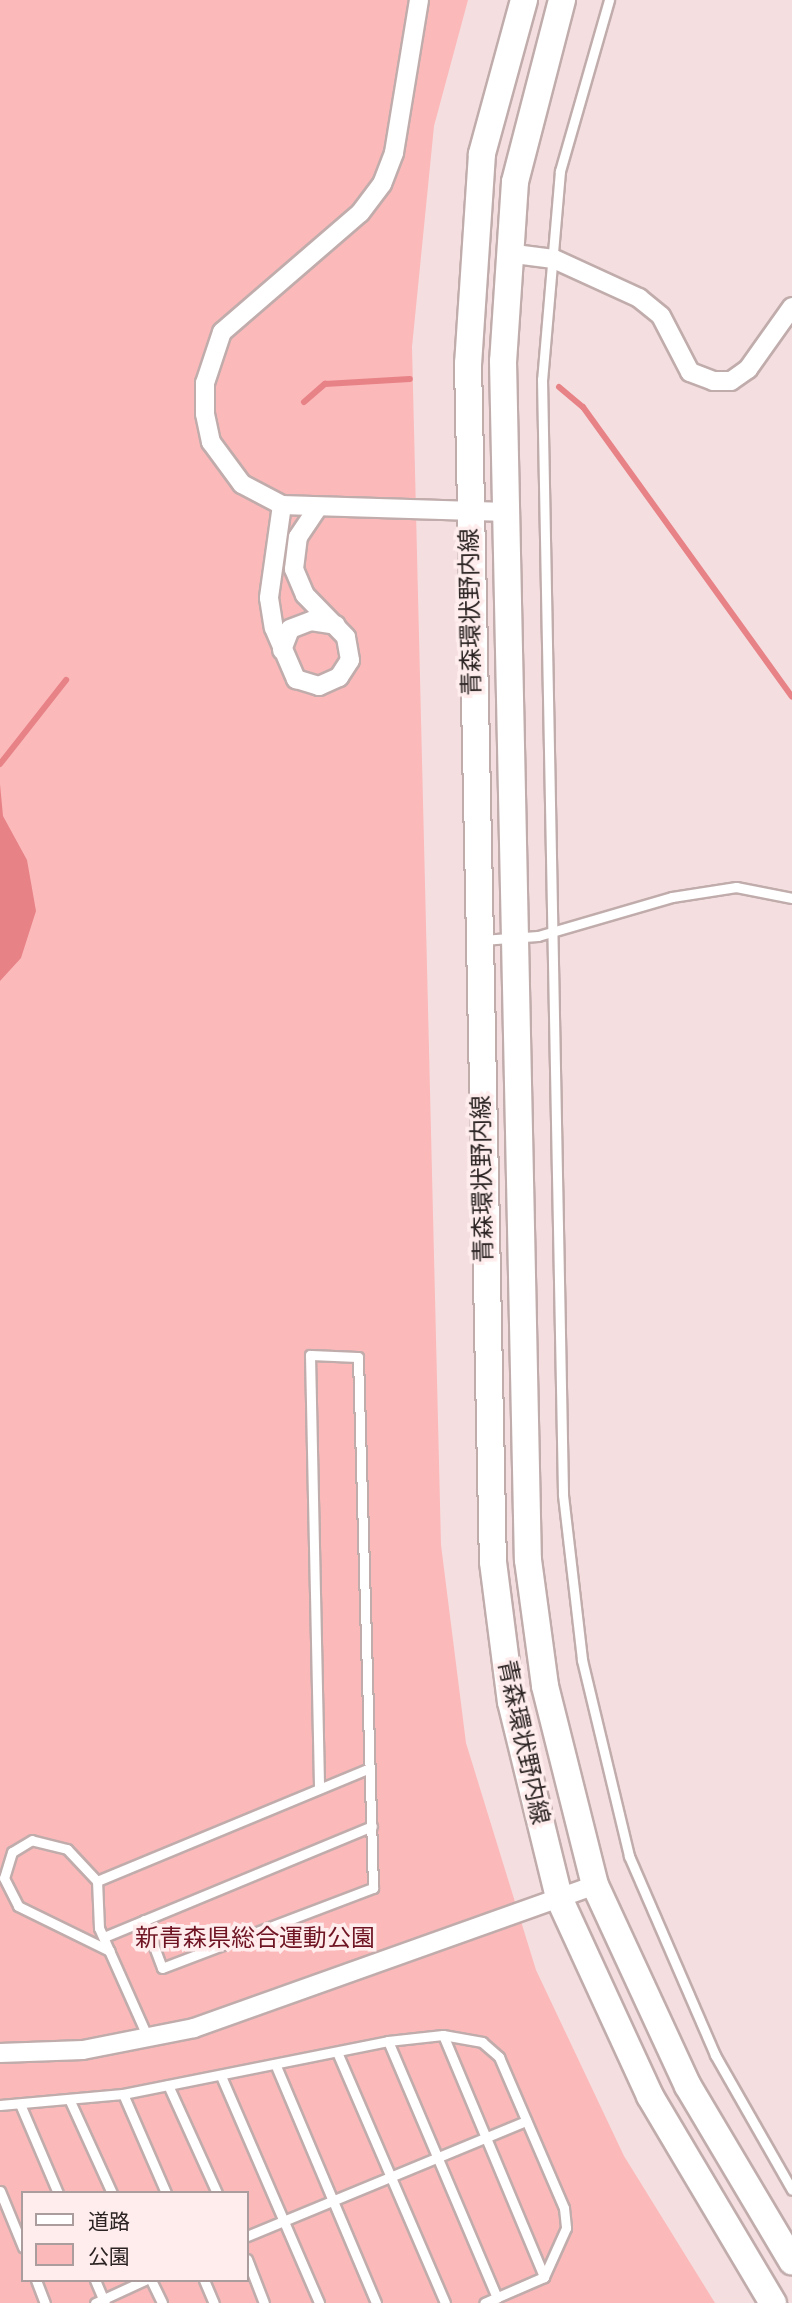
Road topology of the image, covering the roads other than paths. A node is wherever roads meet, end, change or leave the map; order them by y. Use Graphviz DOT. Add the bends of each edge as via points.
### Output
graph roads {
  1 [pos="419,0"];
  2 [pos="524,0"];
  3 [pos="562,0"];
  4 [pos="609,0"];
  5 [pos="507,253"];
  6 [pos="548,258"];
  7 [pos="792,307"];
  8 [pos="282,505"];
  9 [pos="317,509"];
  10 [pos="468,511"];
  11 [pos="506,512"];
  12 [pos="336,625"];
  13 [pos="282,650"];
  14 [pos="792,898"];
  15 [pos="551,932"];
  16 [pos="514,939"];
  17 [pos="477,940"];
  18 [pos="516,1117"];
  19 [pos="481,1119"];
  20 [pos="370,1768"];
  21 [pos="319,1788"];
  22 [pos="372,1826"];
  23 [pos="97,1881"];
  24 [pos="595,1885"];
  25 [pos="559,1898"];
  26 [pos="144,1920"];
  27 [pos="104,1937"];
  28 [pos="110,1951"];
  29 [pos="443,2035"];
  30 [pos="149,2040"];
  31 [pos="388,2041"];
  32 [pos="337,2052"];
  33 [pos="0,2053"];
  34 [pos="276,2066"];
  35 [pos="221,2076"];
  36 [pos="168,2085"];
  37 [pos="123,2094"];
  38 [pos="70,2101"];
  39 [pos="20,2104"];
  40 [pos="0,2105"];
  41 [pos="526,2121"];
  42 [pos="485,2138"];
  43 [pos="439,2157"];
  44 [pos="389,2177"];
  45 [pos="792,2190"];
  46 [pos="0,2191"];
  47 [pos="57,2191"];
  48 [pos="111,2191"];
  49 [pos="165,2191"];
  50 [pos="216,2191"];
  51 [pos="330,2202"];
  52 [pos="286,2221"];
  53 [pos="248,2236"];
  54 [pos="21,2242"];
  55 [pos="792,2261"];
  56 [pos="248,2262"];
  57 [pos="544,2277"];
  58 [pos="37,2282"];
  59 [pos="96,2282"];
  60 [pos="141,2282"];
  61 [pos="152,2282"];
  62 [pos="205,2282"];
  63 [pos="497,2298"];
  64 [pos="101,2302"];
  65 [pos="45,2303"];
  66 [pos="162,2303"];
  67 [pos="214,2303"];
  68 [pos="264,2303"];
  69 [pos="319,2303"];
  70 [pos="376,2303"];
  71 [pos="445,2303"];
  72 [pos="484,2303"];
  73 [pos="773,2303"];
  1 -- 8 [label="street" via="394,153 382,184 360,213 241,310 211,357 205,414 211,442 242,484"];
  2 -- 10 [label="main road, 青森環状野内線" via="482,154 471,251"];
  3 -- 5 [label="main road, 青森環状野内線" via="533,96"];
  4 -- 6 [label="lane" via="573,108"];
  5 -- 6 [label="street"];
  5 -- 11 [label="main road, 青森環状野内線"];
  6 -- 7 [label="street" via="639,298 661,316 690,372 713,381 731,381 748,369"];
  6 -- 15 [label="lane" via="542,379"];
  8 -- 9 [label="street"];
  8 -- 13 [label="street" via="269,598"];
  9 -- 10 [label="street"];
  9 -- 12 [label="street" via="298,537 293,569 305,595"];
  10 -- 11 [label="street"];
  10 -- 17 [label="main road, 青森環状野内線"];
  11 -- 16 [label="main road, 青森環状野内線"];
  12 -- 13 [label="street" via="311,621 290,629"];
  12 -- 13 [label="street" via="350,660 339,677 319,686 296,679"];
  14 -- 15 [label="lane" via="736,887 672,897"];
  15 -- 16 [label="lane"];
  15 -- 45 [label="lane" via="562,1495 600,1757 629,1856 668,1951 715,2055"];
  16 -- 17 [label="lane"];
  16 -- 18 [label="main road, 青森環状野内線"];
  17 -- 19 [label="main road, 青森環状野内線"];
  18 -- 19 [label="main road"];
  18 -- 24 [label="main road, 青森環状野内線" via="528,1560 545,1686"];
  19 -- 25 [label="main road, 青森環状野内線" via="493,1562 511,1703"];
  20 -- 21 [label="lane"];
  20 -- 21 [label="lane" via="358,1357 310,1355"];
  20 -- 22 [label="lane"];
  21 -- 23 [label="lane"];
  22 -- 26 [label="lane"];
  22 -- 26 [label="lane" via="373,1888 162,1968"];
  23 -- 27 [label="lane" via="94,1911"];
  23 -- 28 [label="lane" via="67,1849 32,1840 12,1852 4,1878 18,1906"];
  24 -- 25 [label="street"];
  24 -- 55 [label="main road, 青森環状野内線" via="688,2086"];
  25 -- 30 [label="street"];
  25 -- 73 [label="main road, 青森環状野内線" via="650,2096"];
  26 -- 27 [label="lane"];
  27 -- 28 [label="lane"];
  28 -- 30 [label="lane"];
  29 -- 31 [label="lane"];
  29 -- 41 [label="lane" via="482,2042 499,2057"];
  29 -- 42 [label="lane"];
  30 -- 33 [label="street"];
  31 -- 32 [label="lane"];
  31 -- 43 [label="lane"];
  32 -- 34 [label="lane"];
  32 -- 44 [label="lane"];
  34 -- 35 [label="lane"];
  34 -- 51 [label="lane"];
  35 -- 36 [label="lane"];
  35 -- 52 [label="lane"];
  36 -- 37 [label="lane"];
  36 -- 50 [label="lane"];
  37 -- 38 [label="lane"];
  37 -- 49 [label="lane"];
  38 -- 39 [label="lane"];
  38 -- 48 [label="lane"];
  39 -- 40 [label="lane"];
  39 -- 47 [label="lane"];
  41 -- 42 [label="lane"];
  41 -- 57 [label="lane" via="564,2208 563,2246"];
  42 -- 43 [label="lane"];
  42 -- 57 [label="lane"];
  43 -- 44 [label="lane"];
  43 -- 63 [label="lane"];
  44 -- 51 [label="lane"];
  44 -- 71 [label="lane"];
  46 -- 54 [label="lane"];
  51 -- 52 [label="lane"];
  51 -- 70 [label="lane"];
  52 -- 53 [label="lane"];
  52 -- 69 [label="lane"];
  56 -- 68 [label="lane"];
  57 -- 63 [label="lane"];
  58 -- 65 [label="lane"];
  59 -- 64 [label="lane"];
  60 -- 64 [label="lane"];
  61 -- 66 [label="lane"];
  62 -- 67 [label="lane"];
  63 -- 72 [label="lane"];
}
